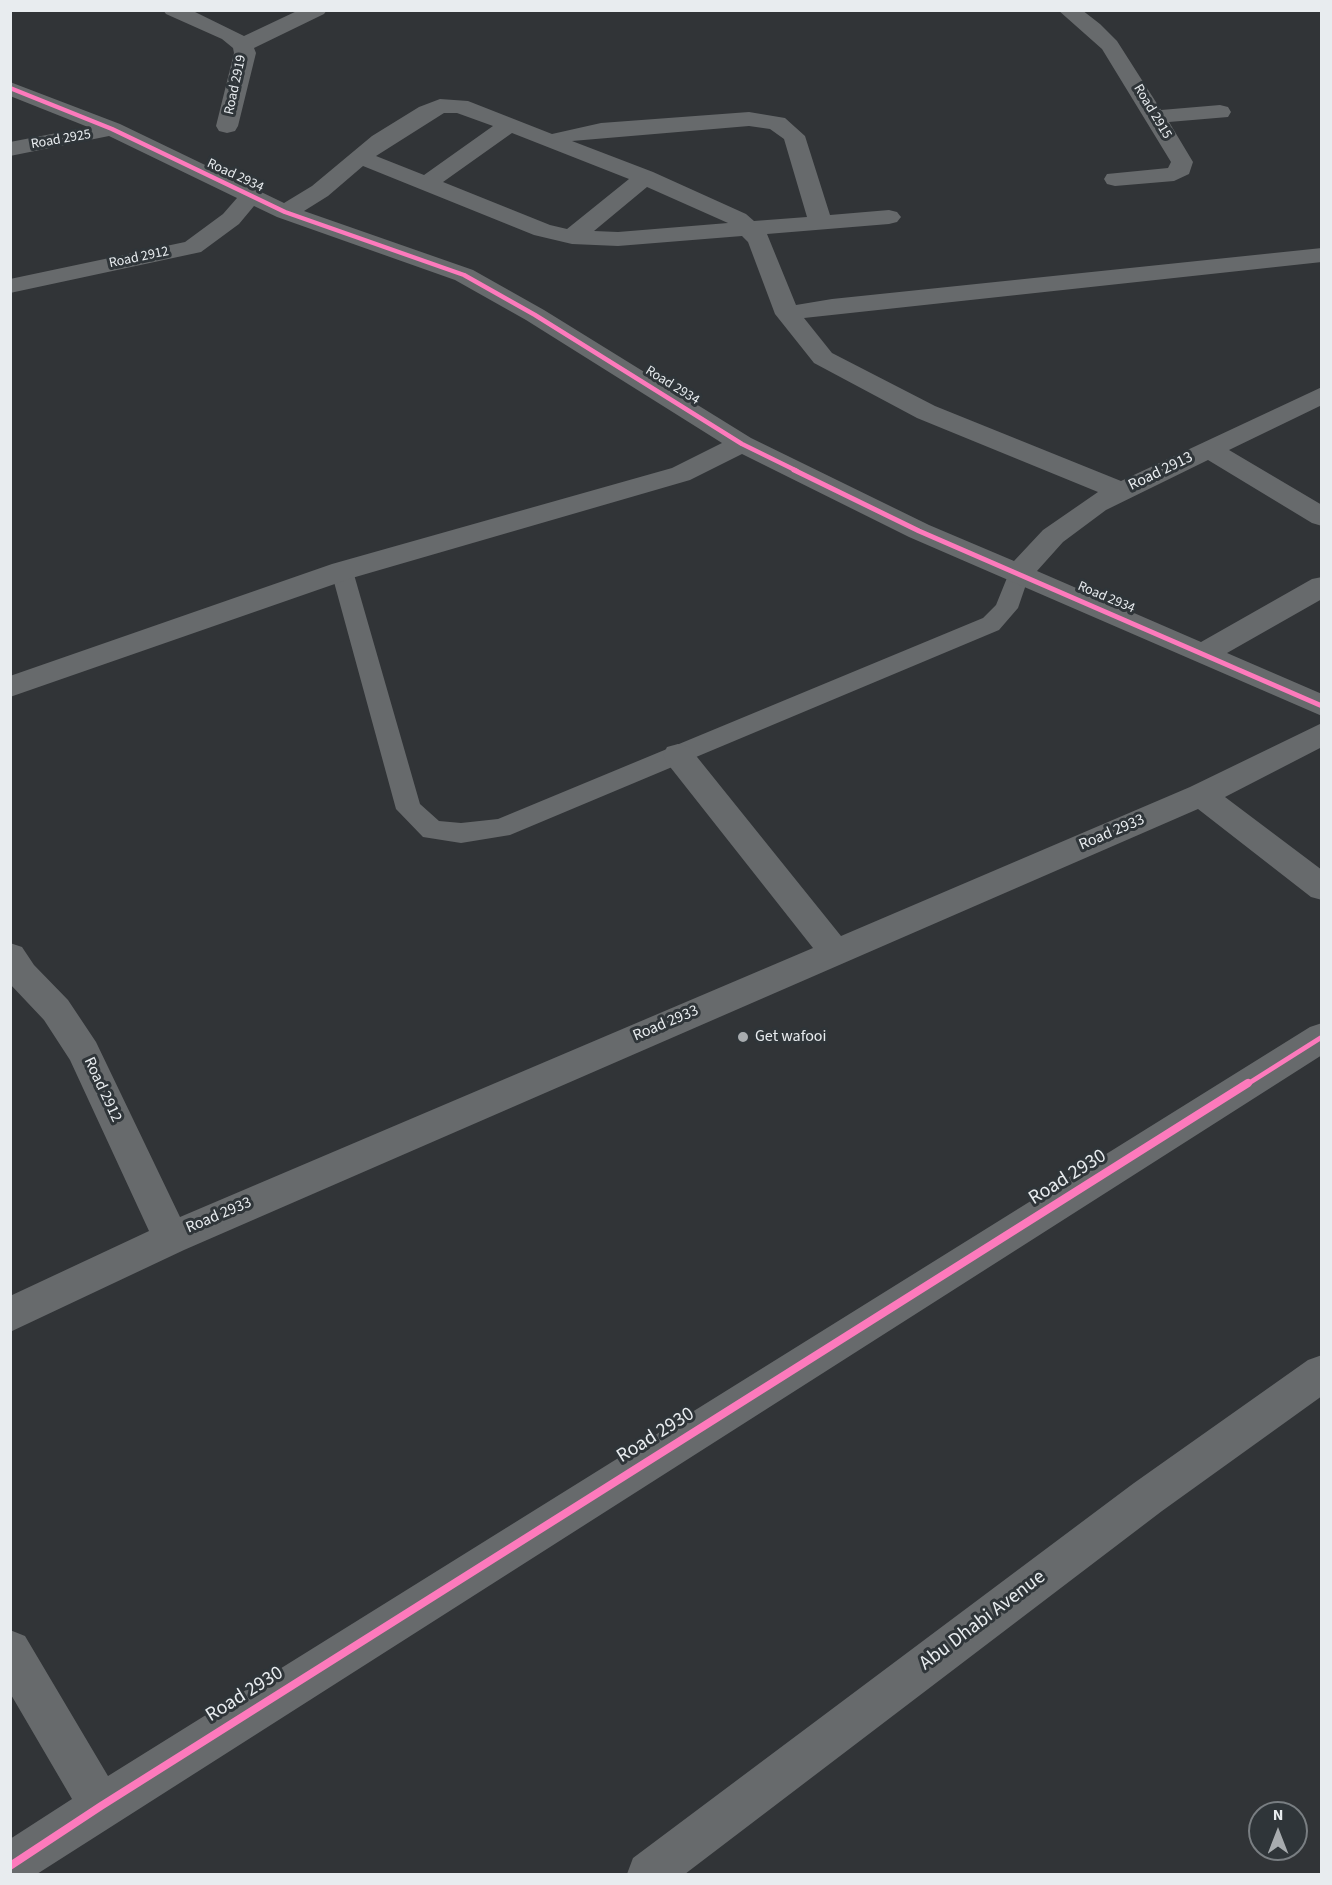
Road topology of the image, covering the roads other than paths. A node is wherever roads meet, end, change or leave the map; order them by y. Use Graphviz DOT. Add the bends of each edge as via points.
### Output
graph roads {
  1 [pos="172,10"];
  2 [pos="316,10"];
  3 [pos="1068,10"];
  4 [pos="242,45"];
  5 [pos="10,88"];
  6 [pos="1221,112"];
  7 [pos="1154,117"];
  8 [pos="509,125"];
  9 [pos="227,126"];
  10 [pos="112,129"];
  11 [pos="553,141"];
  12 [pos="10,149"];
  13 [pos="360,157"];
  14 [pos="645,177"];
  15 [pos="1115,179"];
  16 [pos="426,184"];
  17 [pos="250,197"];
  18 [pos="285,212"];
  19 [pos="889,217"];
  20 [pos="821,224"];
  21 [pos="751,230"];
  22 [pos="572,237"];
  23 [pos="1322,255"];
  24 [pos="10,286"];
  25 [pos="787,314"];
  26 [pos="1322,395"];
  27 [pos="742,444"];
  28 [pos="1208,449"];
  29 [pos="1120,492"];
  30 [pos="1322,517"];
  31 [pos="342,570"];
  32 [pos="1018,573"];
  33 [pos="1322,586"];
  34 [pos="1204,653"];
  35 [pos="10,687"];
  36 [pos="1322,706"];
  37 [pos="1322,734"];
  38 [pos="678,754"];
  39 [pos="1201,795"];
  40 [pos="1322,888"];
  41 [pos="835,952"];
  42 [pos="10,956"];
  43 [pos="1322,1037"];
  44 [pos="171,1238"];
  45 [pos="10,1315"];
  46 [pos="1322,1373"];
  47 [pos="10,1651"];
  48 [pos="101,1806"];
  49 [pos="10,1866"];
  50 [pos="649,1875"];
  1 -- 4 [label="street, Road 2919" via="229,35"];
  2 -- 4 [label="street, Road 2919"];
  3 -- 7 [label="street, Road 2915" via="1110,45"];
  4 -- 9 [label="street, Road 2919" via="245,53"];
  5 -- 10 [label="street, Road 2934"];
  6 -- 7 [label="street"];
  7 -- 15 [label="street, Road 2915" via="1182,162 1181,169 1174,174"];
  8 -- 11 [label="street"];
  8 -- 13 [label="street" via="468,108 440,106"];
  8 -- 16 [label="street"];
  10 -- 12 [label="street, Road 2925"];
  10 -- 17 [label="street, Road 2934"];
  11 -- 14 [label="street"];
  11 -- 20 [label="street" via="601,130 769,120 794,136"];
  13 -- 16 [label="street"];
  13 -- 18 [label="street" via="320,192"];
  14 -- 21 [label="street" via="721,209"];
  14 -- 22 [label="street"];
  16 -- 22 [label="street" via="542,230"];
  17 -- 18 [label="street, Road 2934"];
  17 -- 24 [label="street, Road 2912" via="231,219 193,247"];
  18 -- 27 [label="street, Road 2934" via="464,275"];
  19 -- 20 [label="street"];
  20 -- 21 [label="street"];
  21 -- 22 [label="street" via="618,239"];
  21 -- 25 [label="street" via="764,248"];
  23 -- 25 [label="street" via="832,306"];
  25 -- 29 [label="street" via="823,358 926,412"];
  26 -- 28 [label="street, Road 2913"];
  27 -- 31 [label="street" via="681,474"];
  27 -- 32 [label="street, Road 2934" via="919,531"];
  28 -- 29 [label="street, Road 2913"];
  28 -- 30 [label="street"];
  29 -- 32 [label="street, Road 2913" via="1073,519"];
  31 -- 35 [label="street"];
  31 -- 38 [label="lane" via="409,809 432,830 461,833 501,828"];
  32 -- 34 [label="street, Road 2934"];
  32 -- 38 [label="lane" via="1006,608 991,624"];
  33 -- 34 [label="street"];
  34 -- 36 [label="street, Road 2934"];
  37 -- 39 [label="street, Road 2933"];
  38 -- 41 [label="street"];
  39 -- 40 [label="street"];
  39 -- 41 [label="street, Road 2933"];
  41 -- 44 [label="street, Road 2933"];
  42 -- 44 [label="street, Road 2912" via="56,1010 84,1053"];
  43 -- 48 [label="street, Road 2930"];
  44 -- 45 [label="street, Road 2933"];
  46 -- 50 [label="street, Abu Dhabi Avenue" via="1138,1504"];
  47 -- 48 [label="street"];
  48 -- 49 [label="street, Road 2930"];
}
